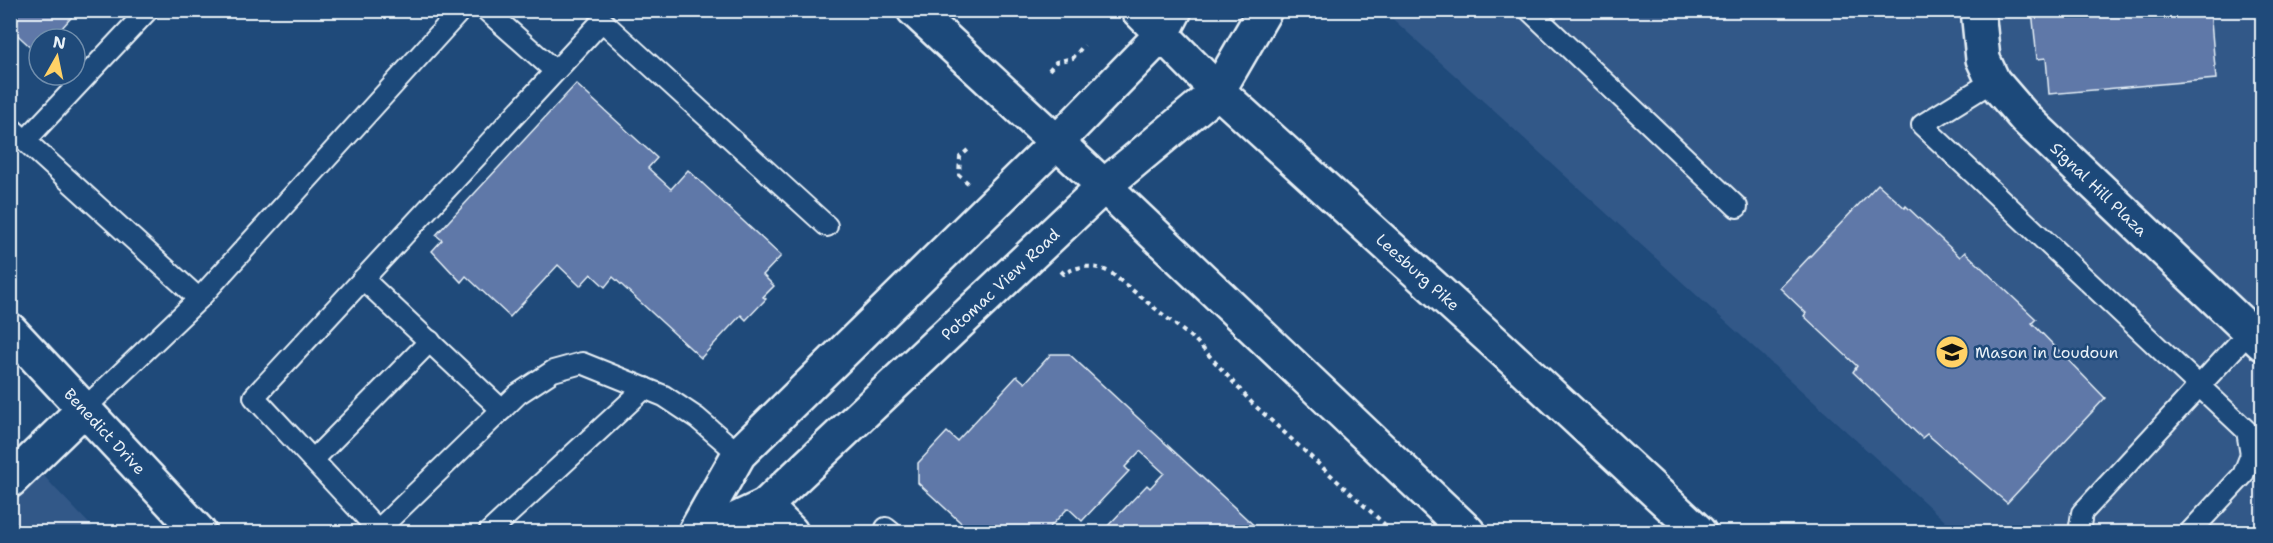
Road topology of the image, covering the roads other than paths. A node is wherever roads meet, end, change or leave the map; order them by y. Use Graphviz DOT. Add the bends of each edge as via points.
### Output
graph roads {
  1 [pos="148,10"];
  2 [pos="461,10"];
  3 [pos="486,10"];
  4 [pos="914,10"];
  5 [pos="1138,10"];
  6 [pos="1265,10"];
  7 [pos="1529,10"];
  8 [pos="1978,10"];
  9 [pos="1169,22"];
  10 [pos="555,71"];
  11 [pos="1993,81"];
  12 [pos="1218,91"];
  13 [pos="10,127"];
  14 [pos="26,140"];
  15 [pos="1057,142"];
  16 [pos="1104,186"];
  17 [pos="1737,207"];
  18 [pos="827,226"];
  19 [pos="363,279"];
  20 [pos="199,299"];
  21 [pos="10,330"];
  22 [pos="2256,338"];
  23 [pos="430,341"];
  24 [pos="2198,385"];
  25 [pos="645,388"];
  26 [pos="84,409"];
  27 [pos="502,410"];
  28 [pos="740,454"];
  29 [pos="313,460"];
  30 [pos="10,481"];
  31 [pos="765,506"];
  32 [pos="1464,530"];
  33 [pos="199,532"];
  34 [pos="378,532"];
  35 [pos="489,532"];
  36 [pos="695,532"];
  37 [pos="709,532"];
  38 [pos="791,532"];
  39 [pos="1699,532"];
  40 [pos="2079,532"];
  41 [pos="2190,532"];
  1 -- 14 [label="lane"];
  2 -- 20 [label="lane"];
  3 -- 10 [label="lane"];
  4 -- 15 [label="main road"];
  5 -- 9 [label="main road, Leesburg Pike"];
  6 -- 12 [label="main road, Potomac View Road"];
  7 -- 17 [label="lane"];
  8 -- 11 [label="main road, Signal Hill Plaza" via="1983,59"];
  9 -- 12 [label="main road, Leesburg Pike"];
  9 -- 15 [label="main road"];
  10 -- 18 [label="lane" via="602,21"];
  10 -- 19 [label="lane"];
  11 -- 22 [label="main road, Signal Hill Plaza" via="2025,118"];
  11 -- 24 [label="lane" via="1922,125"];
  12 -- 16 [label="main road, Potomac View Road"];
  12 -- 39 [label="main road, Leesburg Pike"];
  13 -- 14 [label="lane"];
  14 -- 20 [label="lane"];
  15 -- 16 [label="main road"];
  15 -- 28 [label="main road"];
  16 -- 31 [label="main road, Potomac View Road"];
  16 -- 32 [label="main road"];
  19 -- 23 [label="lane"];
  19 -- 29 [label="lane" via="254,397"];
  20 -- 26 [label="lane"];
  21 -- 26 [label="main road, Benedict Drive"];
  22 -- 24 [label="lane"];
  23 -- 27 [label="lane"];
  23 -- 29 [label="lane"];
  24 -- 40 [label="lane" via="2082,513"];
  24 -- 41 [label="lane" via="2247,431 2251,455 2243,475"];
  25 -- 27 [label="lane" via="582,363 553,371"];
  25 -- 28 [label="lane" via="697,418"];
  25 -- 35 [label="lane"];
  26 -- 30 [label="main road"];
  26 -- 33 [label="main road, Benedict Drive"];
  27 -- 34 [label="lane"];
  28 -- 36 [label="main road"];
  29 -- 34 [label="lane"];
  31 -- 37 [label="main road, Potomac View Road"];
  31 -- 38 [label="main road"];
}
